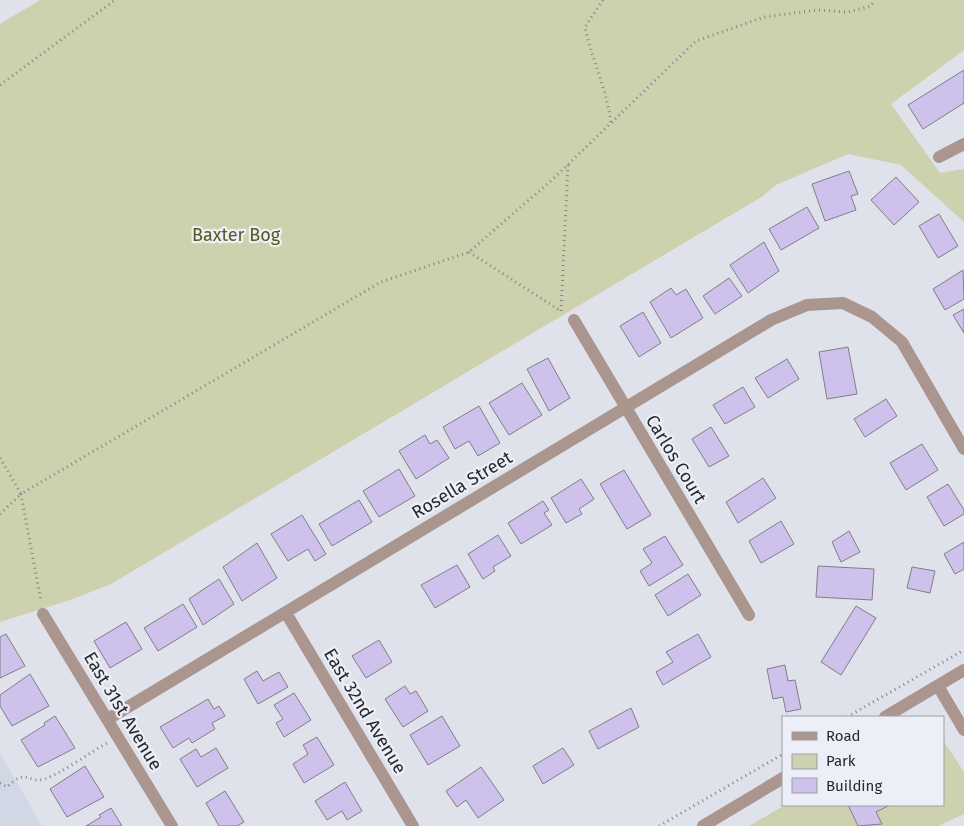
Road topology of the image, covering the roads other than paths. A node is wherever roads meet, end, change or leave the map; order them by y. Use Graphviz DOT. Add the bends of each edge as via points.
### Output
graph roads {
  1 [pos="964,144"];
  2 [pos="939,158"];
  3 [pos="574,320"];
  4 [pos="624,407"];
  5 [pos="964,449"];
  6 [pos="43,614"];
  7 [pos="286,614"];
  8 [pos="749,615"];
  9 [pos="964,670"];
  10 [pos="938,686"];
  11 [pos="887,716"];
  12 [pos="108,719"];
  13 [pos="964,730"];
  14 [pos="782,779"];
  15 [pos="172,826"];
  16 [pos="413,826"];
  17 [pos="703,826"];
  1 -- 2 [label="street"];
  3 -- 4 [label="street, Carlos Court"];
  4 -- 5 [label="street, Rosella Street" via="771,320 806,305 843,304 872,316 902,342"];
  4 -- 7 [label="street, Rosella Street"];
  4 -- 8 [label="street, Carlos Court"];
  6 -- 12 [label="street, East 31st Avenue"];
  7 -- 12 [label="street, Rosella Street"];
  7 -- 16 [label="street, East 32nd Avenue"];
  9 -- 10 [label="street"];
  10 -- 11 [label="street"];
  10 -- 13 [label="street"];
  12 -- 15 [label="street, East 31st Avenue"];
  14 -- 17 [label="street"];
}
